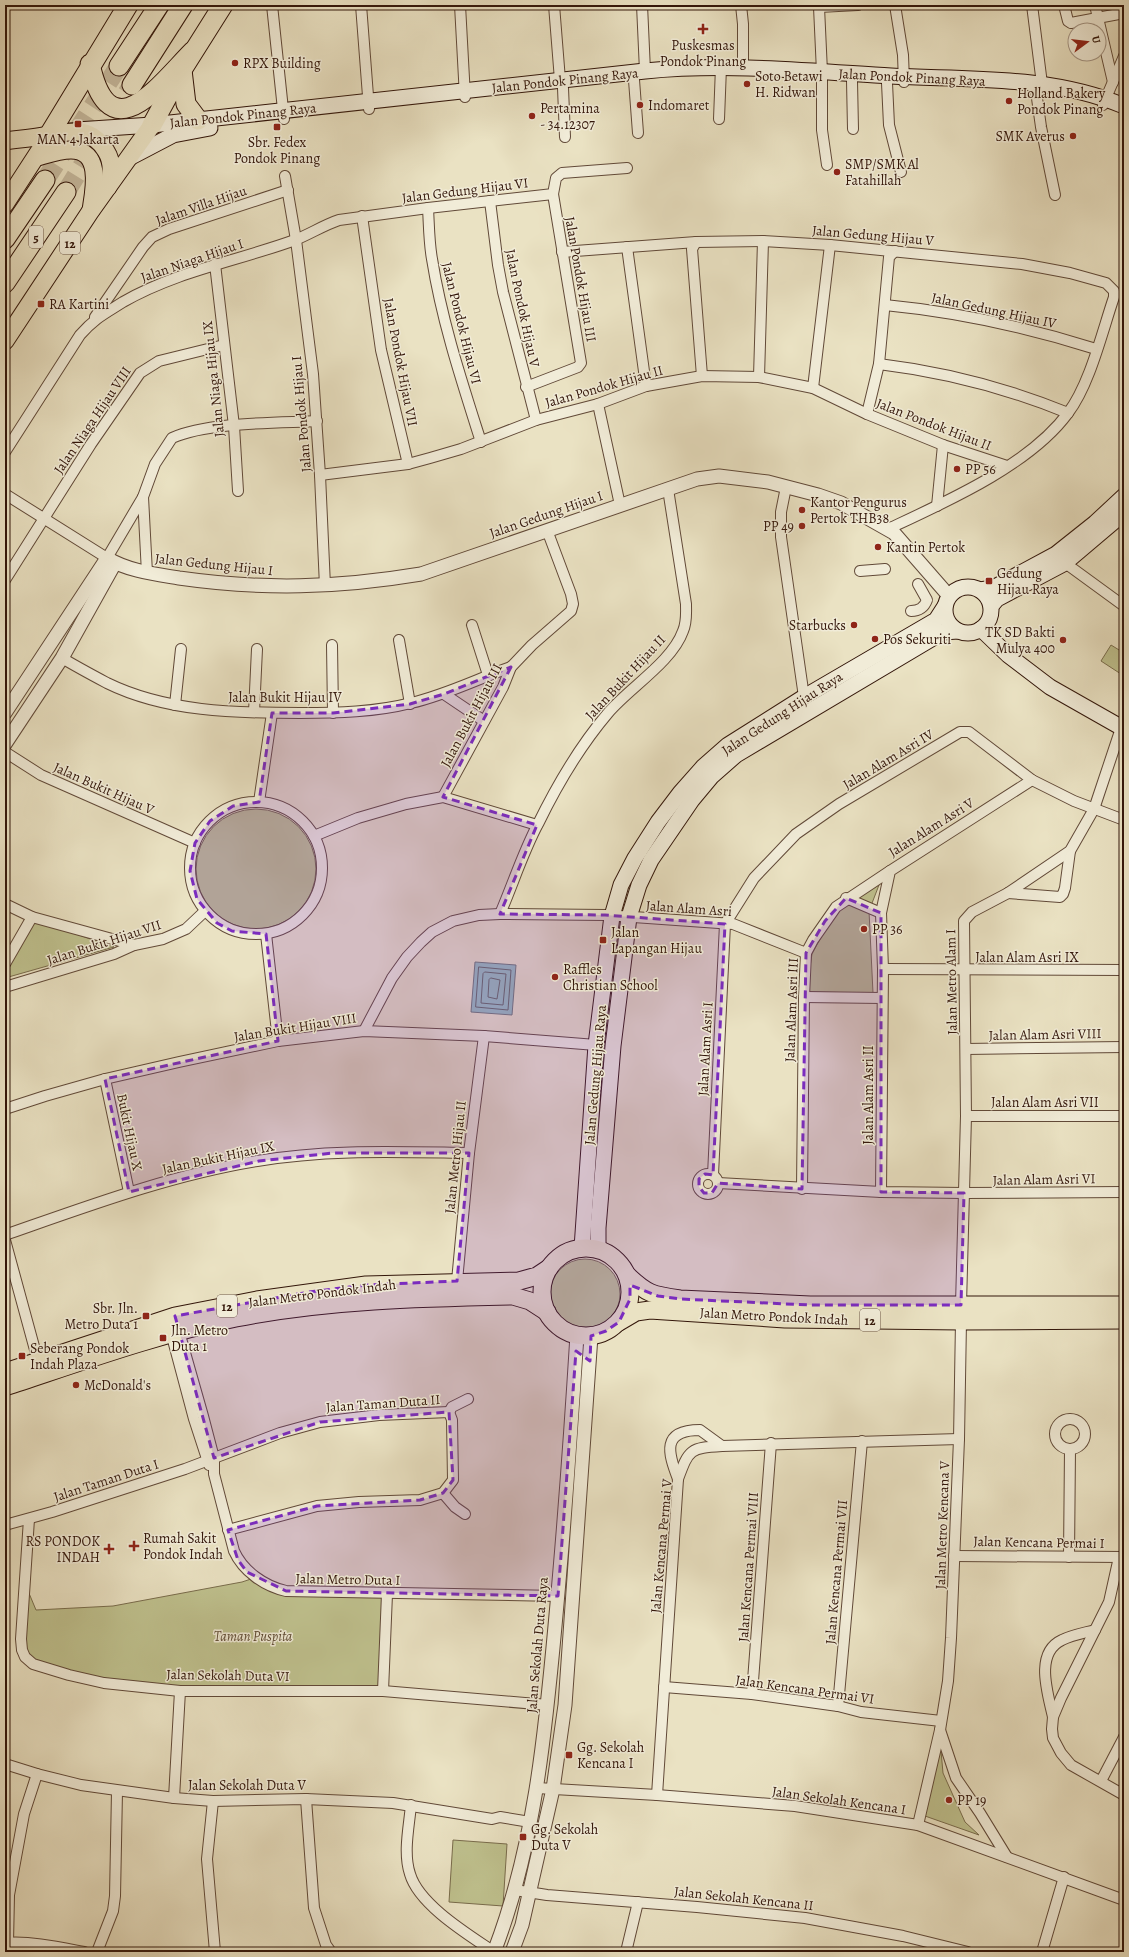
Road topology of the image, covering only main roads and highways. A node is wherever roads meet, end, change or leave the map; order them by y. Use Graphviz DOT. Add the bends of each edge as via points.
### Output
graph roads {
  1 [pos="128,5"];
  2 [pos="159,5"];
  3 [pos="183,5"];
  4 [pos="223,5"];
  5 [pos="193,51"];
  6 [pos="90,64"];
  7 [pos="119,66"];
  8 [pos="182,70"];
  9 [pos="822,76"];
  10 [pos="904,80"];
  11 [pos="132,85"];
  12 [pos="1104,102"];
  13 [pos="1124,106"];
  14 [pos="1124,114"];
  15 [pos="256,118"];
  16 [pos="198,120"];
  17 [pos="152,125"];
  18 [pos="72,131"];
  19 [pos="49,135"];
  20 [pos="5,142"];
  21 [pos="37,157"];
  22 [pos="131,157"];
  23 [pos="45,180"];
  24 [pos="107,189"];
  25 [pos="66,192"];
  26 [pos="5,204"];
  27 [pos="90,212"];
  28 [pos="5,239"];
  29 [pos="5,282"];
  30 [pos="5,341"];
  31 [pos="1124,496"];
  32 [pos="1124,513"];
  33 [pos="1060,559"];
  34 [pos="980,590"];
  35 [pos="947,601"];
  36 [pos="991,606"];
  37 [pos="981,629"];
  38 [pos="958,631"];
  39 [pos="1123,726"];
  40 [pos="583,1228"];
  41 [pos="598,1228"];
  42 [pos="590,1249"];
  43 [pos="549,1268"];
  44 [pos="627,1275"];
  45 [pos="1124,1305"];
  46 [pos="547,1312"];
  47 [pos="961,1313"];
  48 [pos="1124,1320"];
  49 [pos="619,1322"];
  50 [pos="173,1325"];
  51 [pos="5,1372"];
  52 [pos="5,1387"];
  1 -- 6 [label="highway"];
  2 -- 7 [label="highway"];
  3 -- 11 [label="highway"];
  4 -- 5 [label="highway"];
  5 -- 6 [label="highway" via="151,96 141,103 124,108 111,106 100,95"];
  5 -- 8 [label="highway"];
  6 -- 19 [label="highway"];
  8 -- 16 [label="highway" via="186,104"];
  8 -- 17 [label="highway"];
  9 -- 10 [label="main road, Jalan Pondok Pinang Raya"];
  9 -- 10 [label="main road, Jalan Pondok Pinang Raya" via="887,83"];
  9 -- 15 [label="main road, Jalan Pondok Pinang Raya" via="721,71 642,76"];
  10 -- 12 [label="main road, Jalan Pondok Pinang Raya" via="1042,88"];
  12 -- 13 [label="main road, Jalan Pondok Pinang Raya"];
  12 -- 14 [label="main road, Jalan Pondok Pinang Raya"];
  15 -- 16 [label="main road, Jalan Pondok Pinang Raya"];
  15 -- 22 [label="main road, Jalan Pondok Pinang Raya" via="173,134"];
  16 -- 17 [label="main road, Jalan Pondok Pinang Raya"];
  17 -- 18 [label="main road, Jalan Pondok Pinang Raya"];
  17 -- 22 [label="highway, 12"];
  18 -- 19 [label="highway, Jalan Pondok Pinang Raya / 12"];
  18 -- 24 [label="highway, 12" via="85,133 97,140 108,154 111,172"];
  19 -- 20 [label="highway, Jalan Pondok Pinang Raya / 12"];
  19 -- 21 [label="highway"];
  21 -- 26 [label="highway"];
  21 -- 27 [label="highway" via="72,150 79,152 92,163 95,178"];
  22 -- 24 [label="highway, 12"];
  23 -- 28 [label="highway, 5"];
  24 -- 27 [label="highway, 12"];
  25 -- 29 [label="highway, 5"];
  27 -- 30 [label="highway, 12"];
  31 -- 33 [label="main road"];
  32 -- 33 [label="main road"];
  33 -- 34 [label="main road" via="993,588"];
  33 -- 36 [label="main road" via="997,599"];
  34 -- 35 [label="main road" via="960,588"];
  34 -- 36 [label="main road"];
  35 -- 38 [label="main road" via="947,621"];
  35 -- 40 [label="main road, Jalan Gedung Hijau Raya" via="936,620 728,745 703,767 658,822 636,858 621,885 612,916 596,1045"];
  36 -- 37 [label="main road" via="989,619"];
  37 -- 38 [label="main road" via="970,633"];
  37 -- 39 [label="main road" via="1008,655 1050,687"];
  38 -- 41 [label="main road, Jalan Gedung Hijau Raya" via="942,632 736,755 712,776 692,800 651,860 639,885 629,917 613,1046"];
  40 -- 41 [label="main road" via="593,1231"];
  40 -- 42 [label="main road, Jalan Gedung Hijau Raya"];
  41 -- 42 [label="main road, Jalan Gedung Hijau Raya"];
  42 -- 43 [label="highway, 12" via="563,1254"];
  42 -- 44 [label="highway, 12" via="612,1256"];
  43 -- 46 [label="highway, 12" via="542,1293"];
  43 -- 50 [label="highway, Jalan Metro Pondok Indah / 12" via="537,1276 519,1281 366,1285 301,1293 257,1300"];
  44 -- 47 [label="highway, Jalan Metro Pondok Indah / 12" via="642,1289 658,1296 680,1299"];
  44 -- 49 [label="highway, 12" via="630,1299"];
  45 -- 47 [label="highway, Jalan Metro Pondok Indah / 12"];
  46 -- 49 [label="highway, 12" via="563,1330 584,1336 606,1331"];
  46 -- 50 [label="highway, Jalan Metro Pondok Indah / 12" via="530,1301 513,1296 393,1300"];
  47 -- 48 [label="highway, Jalan Metro Pondok Indah / 12"];
  47 -- 49 [label="highway, Jalan Metro Pondok Indah / 12" via="785,1319 650,1310 636,1312"];
  50 -- 51 [label="highway, Jalan Metro Pondok Indah / 12"];
  50 -- 52 [label="highway, Jalan Metro Pondok Indah / 12"];
}
